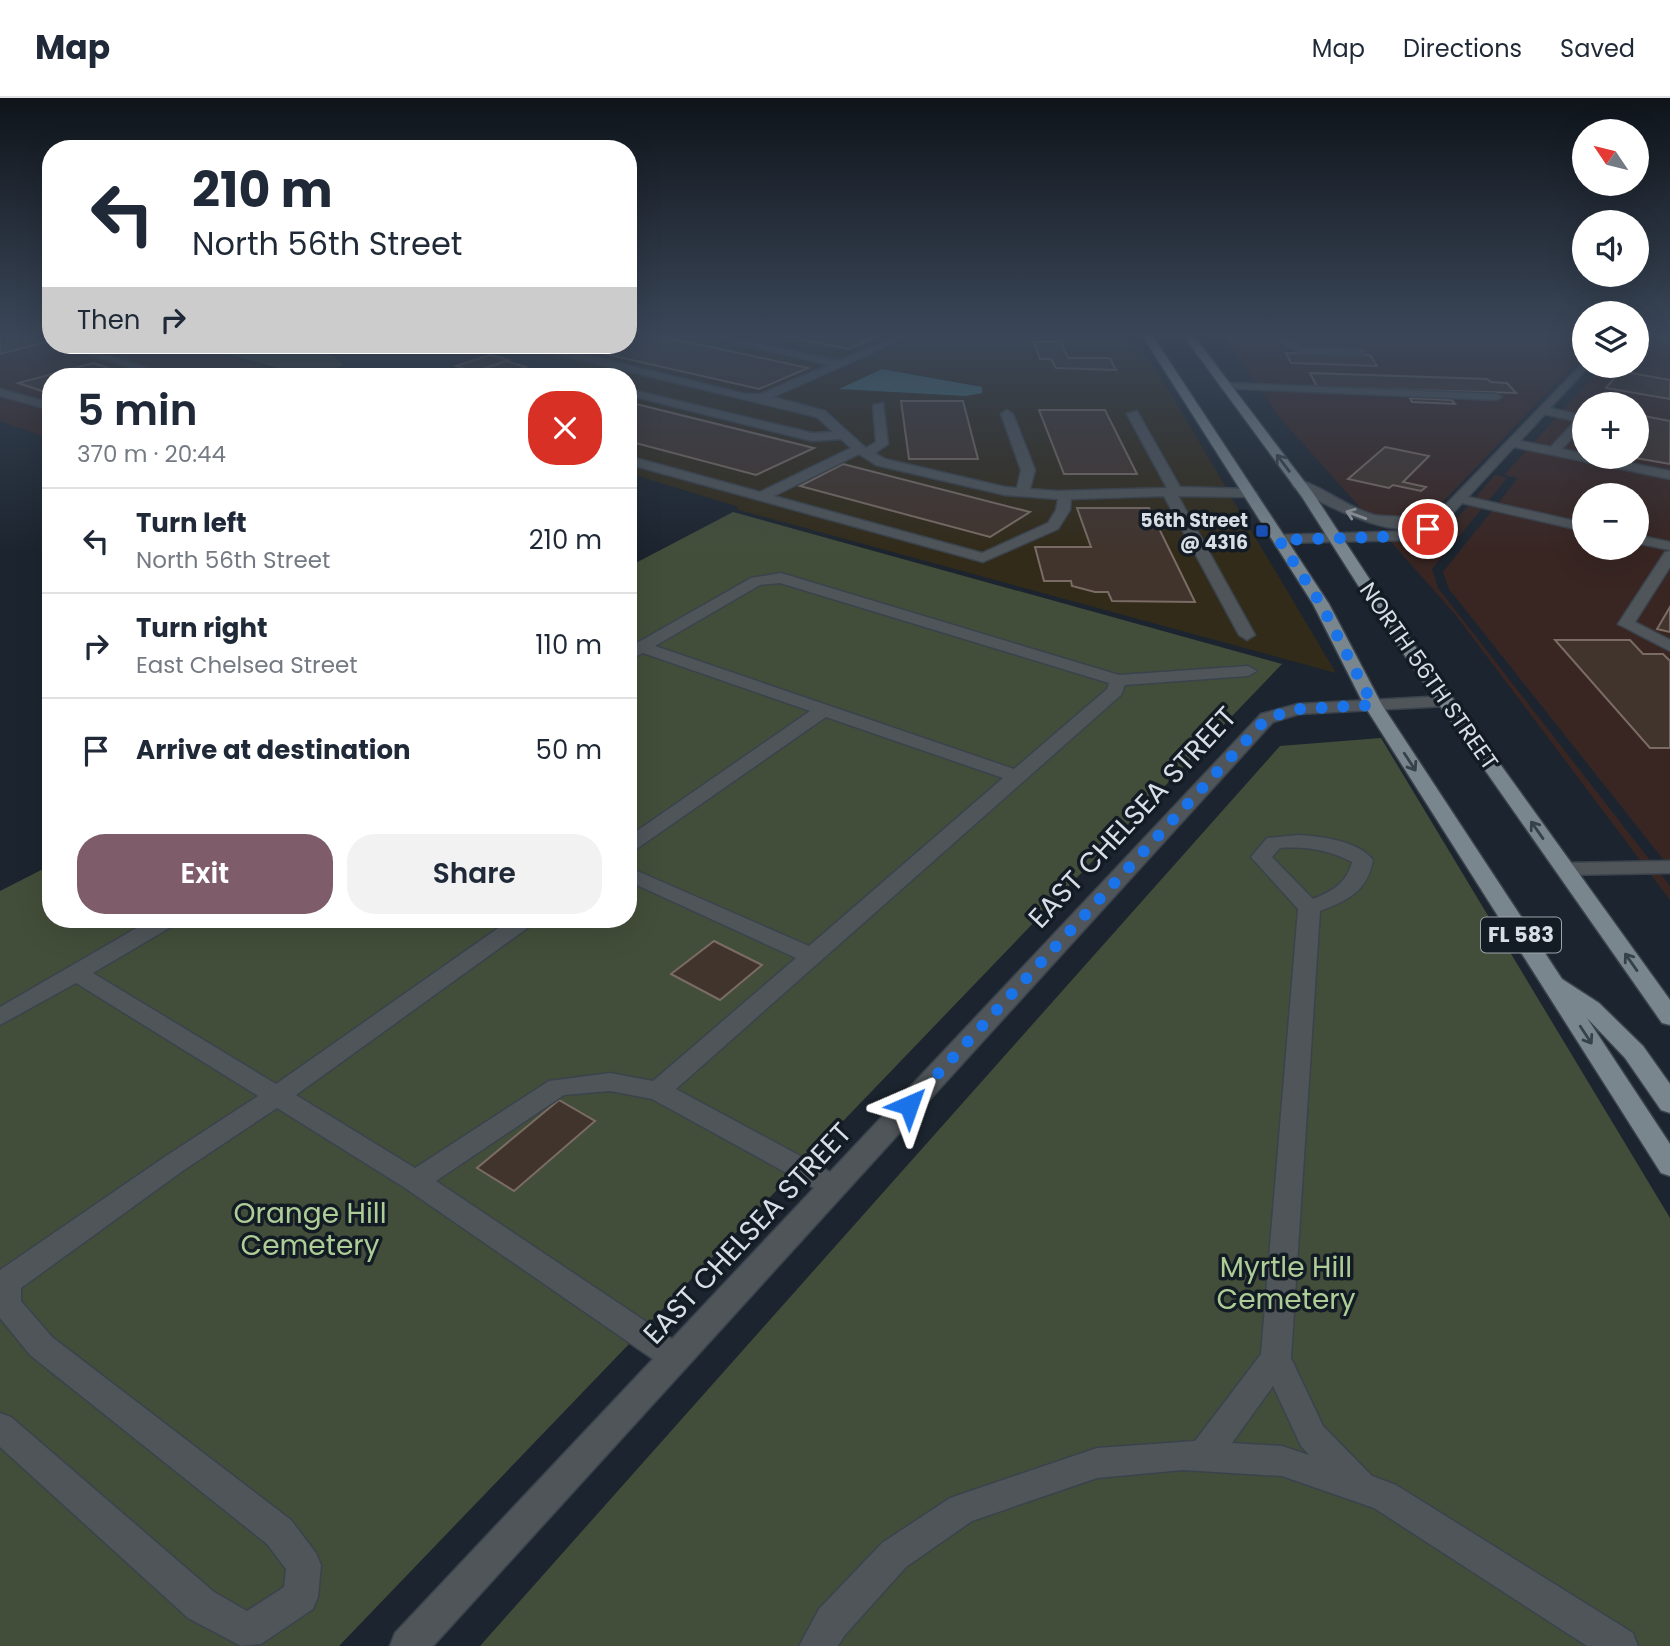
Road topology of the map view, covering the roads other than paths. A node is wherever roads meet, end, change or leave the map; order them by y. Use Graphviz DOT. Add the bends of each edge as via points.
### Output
graph roads {
  1 [pos="690,407"];
  2 [pos="796,407"];
  3 [pos="879,407"];
  4 [pos="1194,407"];
  5 [pos="1242,407"];
  6 [pos="1545,407"];
  7 [pos="1542,410"];
  8 [pos="1007,414"];
  9 [pos="1133,414"];
  10 [pos="844,435"];
  11 [pos="1512,443"];
  12 [pos="862,451"];
  13 [pos="1553,452"];
  14 [pos="637,462"];
  15 [pos="1670,475"];
  16 [pos="1299,484"];
  17 [pos="1023,492"];
  18 [pos="1172,492"];
  19 [pos="1065,494"];
  20 [pos="1250,494"];
  21 [pos="764,496"];
  22 [pos="1460,499"];
  23 [pos="1446,513"];
  24 [pos="1572,524"];
  25 [pos="1336,539"];
  26 [pos="1279,540"];
  27 [pos="1649,542"];
  28 [pos="1670,546"];
  29 [pos="1670,555"];
  30 [pos="1247,635"];
  31 [pos="1670,646"];
  32 [pos="637,650"];
  33 [pos="637,652"];
  34 [pos="1248,671"];
  35 [pos="1118,680"];
  36 [pos="1446,701"];
  37 [pos="1373,705"];
  38 [pos="824,710"];
  39 [pos="1016,776"];
  40 [pos="637,840"];
  41 [pos="1670,867"];
  42 [pos="1565,869"];
  43 [pos="637,877"];
  44 [pos="1310,908"];
  45 [pos="153,928"];
  46 [pos="512,928"];
  47 [pos="812,956"];
  48 [pos="76,974"];
  49 [pos="1553,984"];
  50 [pos="0,1017"];
  51 [pos="1670,1017"];
  52 [pos="658,1091"];
  53 [pos="277,1096"];
  54 [pos="1670,1104"];
  55 [pos="1670,1166"];
  56 [pos="415,1181"];
  57 [pos="833,1186"];
  58 [pos="4,1283"];
  59 [pos="675,1357"];
  60 [pos="1276,1358"];
  61 [pos="0,1427"];
  62 [pos="1203,1456"];
  63 [pos="1363,1488"];
  64 [pos="408,1646"];
  65 [pos="817,1646"];
  66 [pos="1620,1646"];
  1 -- 10 [label="street" via="812,437"];
  2 -- 10 [label="street" via="821,414"];
  3 -- 12 [label="street" via="882,444"];
  4 -- 20 [label="main road, FL 583"];
  16 -- 5 [label="main road, NORTH 56TH STREET / FL 583, one-way"];
  6 -- 7 [label="street"];
  7 -- 11 [label="street"];
  7 -- 13 [label="street" via="1583,419"];
  8 -- 17 [label="street" via="1028,470"];
  9 -- 18 [label="street"];
  10 -- 12 [label="street"];
  11 -- 13 [label="street"];
  11 -- 22 [label="street"];
  12 -- 17 [label="street" via="881,462"];
  12 -- 21 [label="street"];
  13 -- 15 [label="street"];
  14 -- 21 [label="street"];
  23 -- 16 [label="street, one-way" via="1414,523 1369,519 1332,505"];
  16 -- 25 [label="main road, NORTH 56TH STREET / FL 583"];
  17 -- 19 [label="street"];
  18 -- 19 [label="street"];
  18 -- 20 [label="street"];
  18 -- 30 [label="street"];
  19 -- 21 [label="street" via="1063,510 1053,526 983,558"];
  20 -- 26 [label="main road, FL 583"];
  22 -- 23 [label="street"];
  22 -- 24 [label="street"];
  23 -- 25 [label="street" via="1419,534"];
  25 -- 26 [label="street"];
  25 -- 36 [label="main road, NORTH 56TH STREET / FL 583"];
  26 -- 37 [label="main road, FL 583" via="1321,604"];
  27 -- 28 [label="street"];
  29 -- 31 [label="street" via="1626,624"];
  32 -- 35 [label="street" via="756,581 781,578"];
  33 -- 38 [label="street"];
  34 -- 35 [label="street"];
  35 -- 39 [label="street" via="1115,691"];
  36 -- 37 [label="street, EAST CHELSEA STREET"];
  42 -- 36 [label="main road, NORTH 56TH STREET / FL 583, one-way"];
  37 -- 49 [label="main road, FL 583, one-way"];
  37 -- 57 [label="street, EAST CHELSEA STREET" via="1298,709 1267,718"];
  38 -- 39 [label="street"];
  38 -- 40 [label="street"];
  39 -- 47 [label="street"];
  41 -- 42 [label="street"];
  51 -- 42 [label="main road, NORTH 56TH STREET / FL 583, one-way"];
  43 -- 47 [label="street"];
  44 -- 60 [label="street"];
  45 -- 48 [label="street"];
  46 -- 53 [label="street"];
  47 -- 52 [label="street"];
  48 -- 50 [label="street"];
  48 -- 53 [label="street"];
  49 -- 54 [label="main road" via="1581,998 1620,1032"];
  49 -- 55 [label="main road, FL 583, one-way"];
  52 -- 56 [label="street" via="610,1082 558,1087"];
  52 -- 57 [label="street"];
  53 -- 56 [label="street"];
  53 -- 58 [label="street"];
  56 -- 59 [label="street"];
  57 -- 59 [label="street, EAST CHELSEA STREET"];
  58 -- 61 [label="street" via="6,1304 41,1346 279,1532 304,1565 300,1597 248,1630 201,1605"];
  59 -- 64 [label="street, EAST CHELSEA STREET"];
  60 -- 62 [label="street"];
  60 -- 63 [label="street" via="1312,1436"];
  62 -- 63 [label="street" via="1282,1461"];
  62 -- 65 [label="street" via="1097,1463 962,1509 894,1555 832,1622"];
  63 -- 66 [label="street" via="1384,1496"];
}
